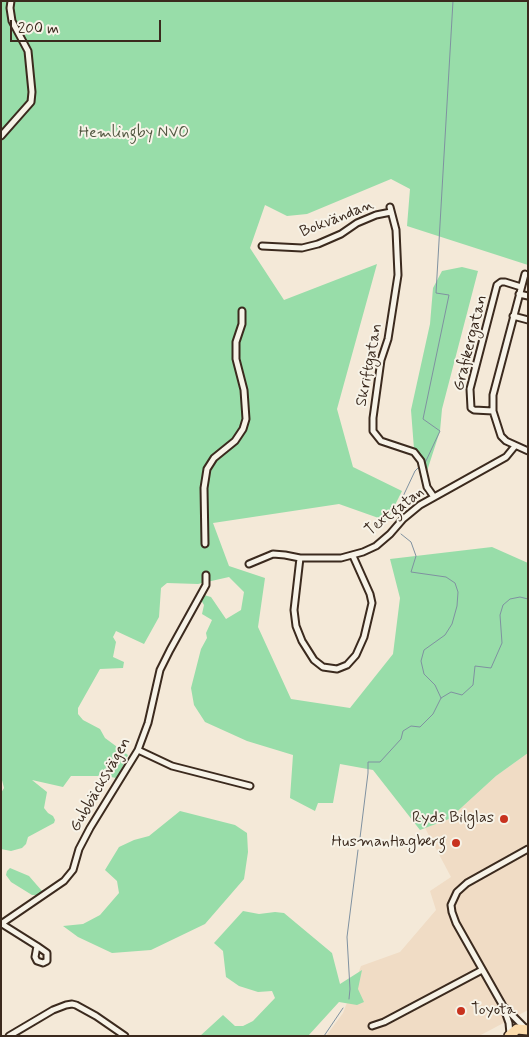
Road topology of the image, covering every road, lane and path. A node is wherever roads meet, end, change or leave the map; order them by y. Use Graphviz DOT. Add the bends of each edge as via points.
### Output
graph roads {
  1 [pos="11,1"];
  2 [pos="1,136"];
  3 [pos="391,210"];
  4 [pos="262,246"];
  5 [pos="524,274"];
  6 [pos="521,287"];
  7 [pos="519,294"];
  8 [pos="528,296"];
  9 [pos="242,311"];
  10 [pos="513,316"];
  11 [pos="528,320"];
  12 [pos="493,411"];
  13 [pos="515,446"];
  14 [pos="528,452"];
  15 [pos="434,497"];
  16 [pos="205,544"];
  17 [pos="353,556"];
  18 [pos="300,558"];
  19 [pos="249,564"];
  20 [pos="206,575"];
  21 [pos="138,750"];
  22 [pos="250,786"];
  23 [pos="528,850"];
  24 [pos="2,924"];
  25 [pos="37,946"];
  26 [pos="482,970"];
  27 [pos="503,1006"];
  28 [pos="372,1026"];
  29 [pos="527,1029"];
  30 [pos="509,1035"];
  31 [pos="8,1036"];
  32 [pos="125,1036"];
  1 -- 2 [label="street" via="12,21 28,51 32,92 30,102"];
  3 -- 4 [label="street, Bokvändan" via="356,223 318,244 302,248"];
  3 -- 15 [label="street, Skriftgatan" via="396,230 398,275 388,339 381,360 374,431 381,441 414,452 421,461 427,486"];
  5 -- 6 [label="street, Grafikergatan"];
  6 -- 7 [label="street, Grafikergatan"];
  6 -- 12 [label="street, Grafikergatan" via="505,282 497,285 470,389 471,408"];
  7 -- 8 [label="street"];
  7 -- 10 [label="street, Grafikergatan"];
  9 -- 16 [label="street" via="236,359 244,390 246,418 235,441 214,458 207,469"];
  10 -- 11 [label="street"];
  10 -- 12 [label="street, Grafikergatan" via="493,395"];
  12 -- 13 [label="street, Grafikergatan" via="501,436"];
  13 -- 14 [label="street, Grafikergatan"];
  13 -- 15 [label="street, Textgatan" via="506,457"];
  15 -- 17 [label="street, Textgatan" via="420,505 376,546"];
  17 -- 18 [label="street, Textgatan"];
  17 -- 18 [label="street" via="372,602 356,655 348,665 336,669 324,667 314,660 296,626 294,610"];
  18 -- 19 [label="street, Textgatan" via="273,554"];
  20 -- 21 [label="street, Gubbäcksvägen" via="206,585 160,670"];
  21 -- 22 [label="street" via="172,766"];
  21 -- 24 [label="street, Gubbäcksvägen" via="90,828 69,876"];
  23 -- 26 [label="street" via="467,883 453,898 453,917"];
  24 -- 25 [label="street, Gubbäcksvägen"];
  26 -- 27 [label="street"];
  26 -- 28 [label="street"];
  27 -- 29 [label="street"];
  27 -- 30 [label="street"];
  29 -- 30 [label="main road" via="517,1029"];
  31 -- 32 [label="street" via="53,1010 72,1004"];
}
